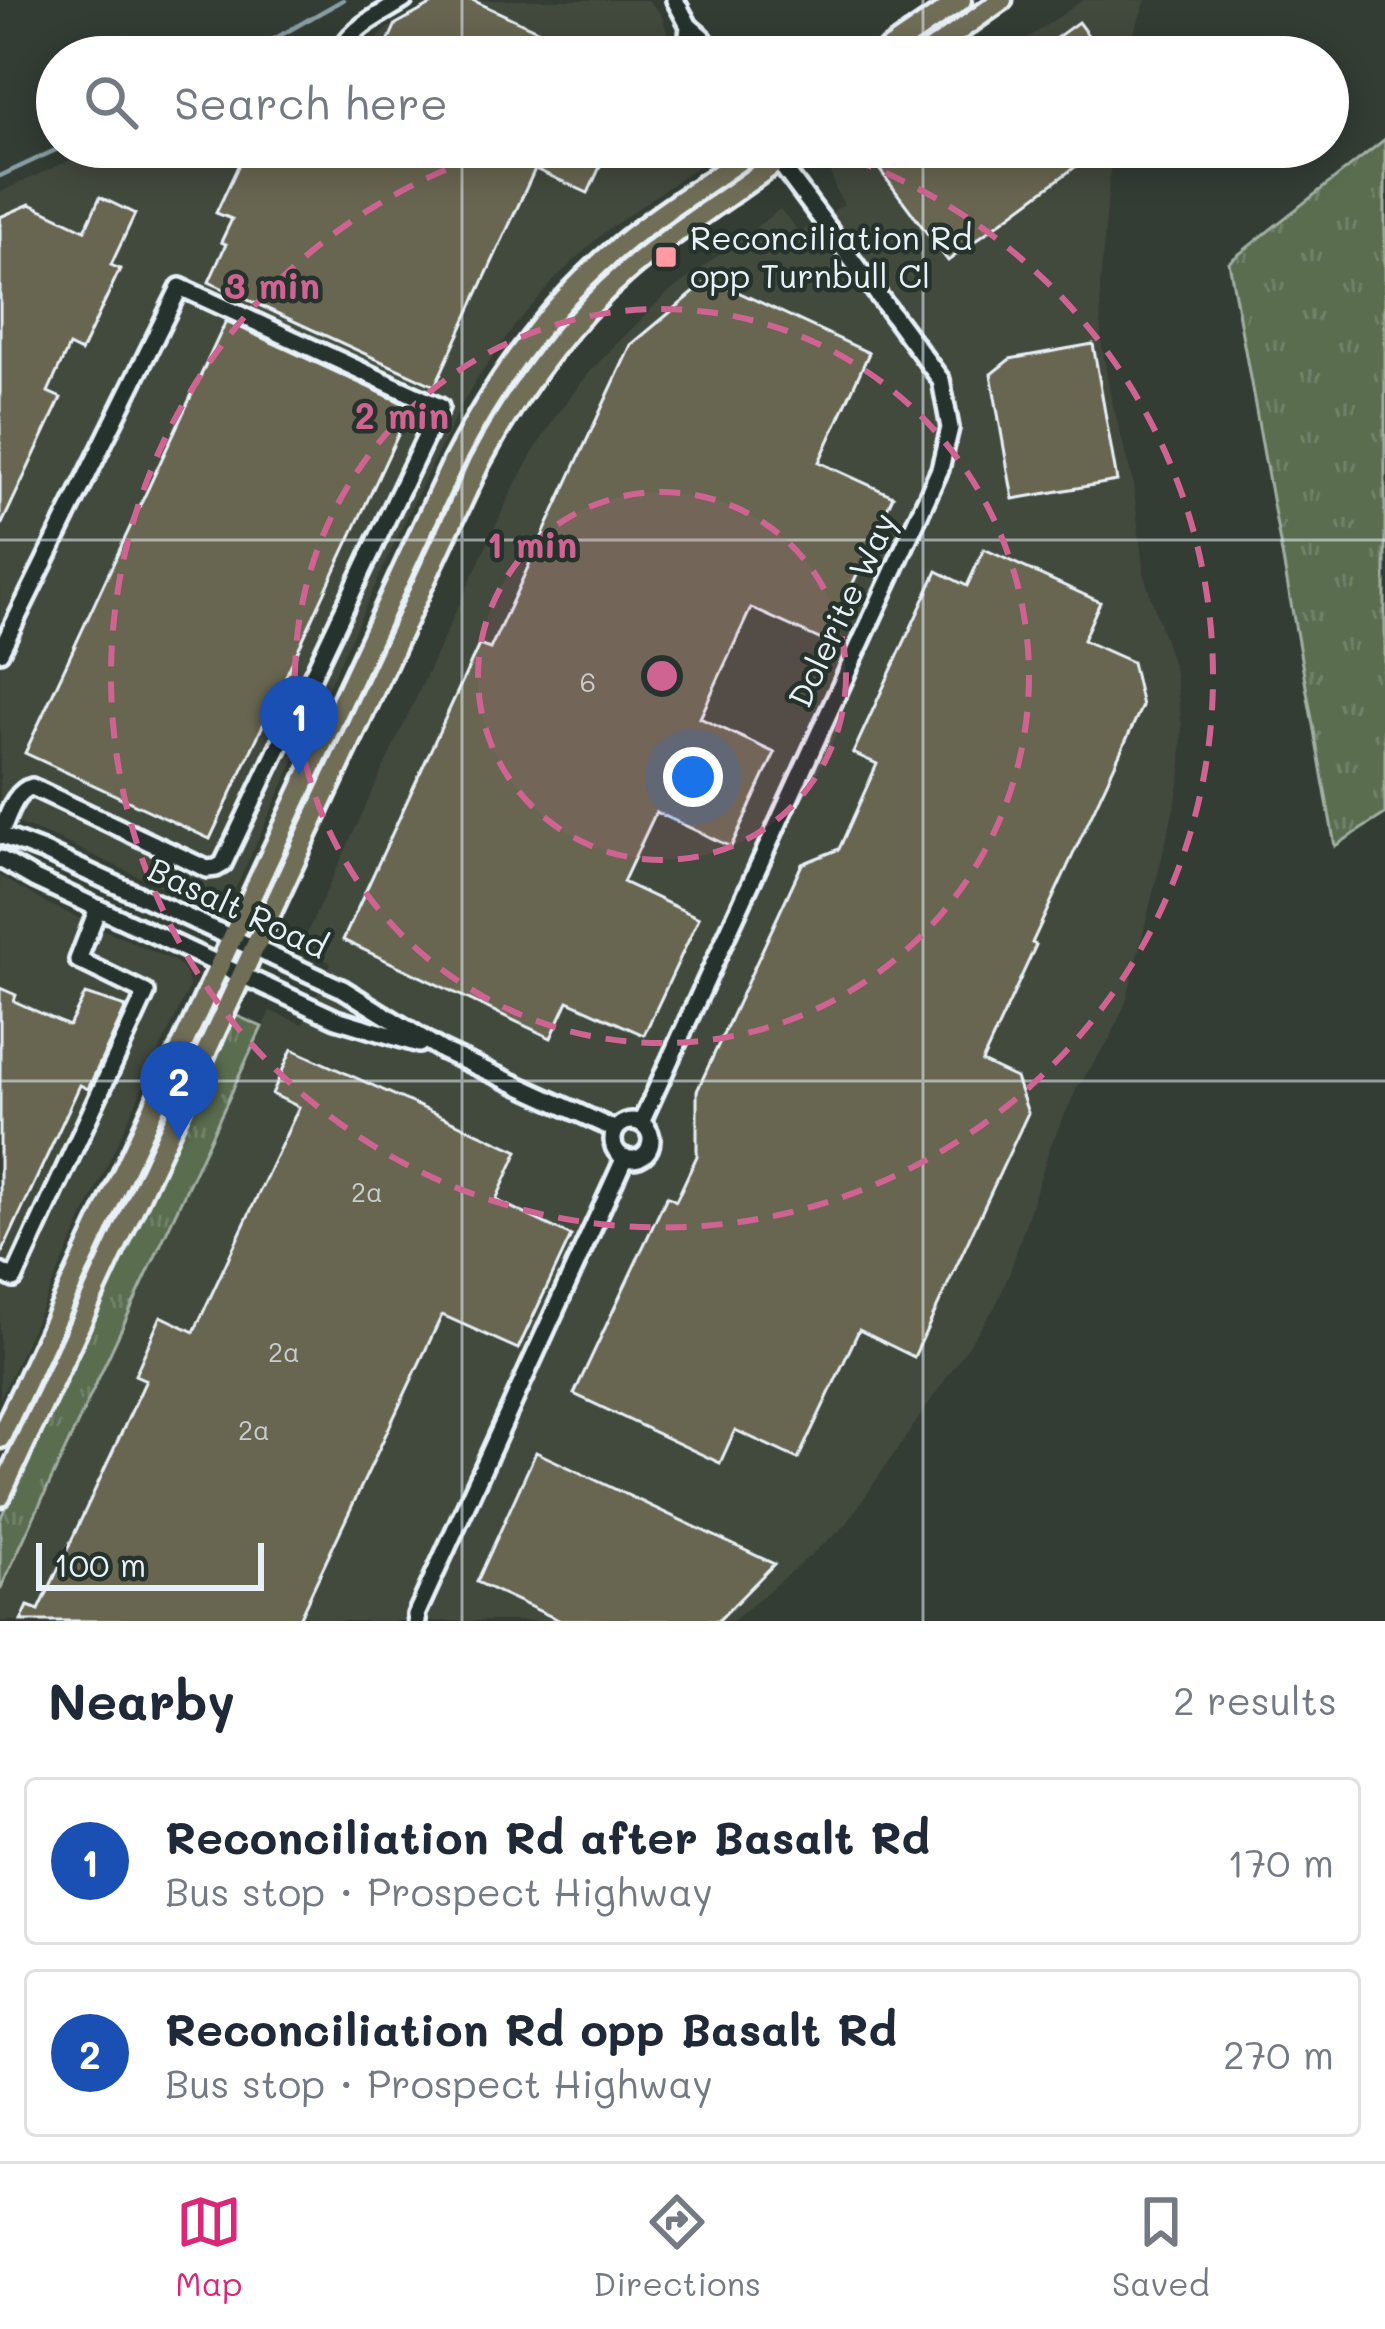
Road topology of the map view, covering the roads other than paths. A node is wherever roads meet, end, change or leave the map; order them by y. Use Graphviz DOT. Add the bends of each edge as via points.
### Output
graph roads {
  1 [pos="404,0"];
  2 [pos="675,0"];
  3 [pos="961,0"];
  4 [pos="1002,0"];
  5 [pos="688,26"];
  6 [pos="350,36"];
  7 [pos="688,36"];
  8 [pos="701,36"];
  9 [pos="909,36"];
  10 [pos="951,36"];
  11 [pos="728,168"];
  12 [pos="756,168"];
  13 [pos="784,168"];
  14 [pos="0,652"];
  15 [pos="0,834"];
  16 [pos="0,859"];
  17 [pos="98,908"];
  18 [pos="232,939"];
  19 [pos="254,948"];
  20 [pos="220,964"];
  21 [pos="242,975"];
  22 [pos="442,1051"];
  23 [pos="641,1124"];
  24 [pos="616,1130"];
  25 [pos="625,1157"];
  26 [pos="0,1272"];
  27 [pos="0,1438"];
  28 [pos="0,1496"];
  29 [pos="417,1621"];
  1 -- 6 [label="street"];
  2 -- 5 [label="street"];
  3 -- 9 [label="main road"];
  4 -- 10 [label="main road"];
  5 -- 7 [label="street"];
  5 -- 8 [label="street"];
  11 -- 18 [label="main road" via="606,258 500,379 448,473"];
  12 -- 19 [label="main road" via="621,277 518,395"];
  13 -- 23 [label="street, Dolerite Way" via="941,380 950,428 940,469"];
  14 -- 15 [label="street" via="180,286 440,406 223,864 207,869 32,788 19,794"];
  15 -- 18 [label="street, Basalt Road"];
  16 -- 17 [label="street, Basalt Road"];
  17 -- 20 [label="street, Basalt Road"];
  17 -- 26 [label="street" via="77,960 146,993 14,1279"];
  18 -- 19 [label="street, Basalt Road"];
  18 -- 20 [label="main road"];
  19 -- 21 [label="main road"];
  19 -- 22 [label="street, Basalt Road" via="344,989"];
  20 -- 21 [label="street, Basalt Road"];
  20 -- 27 [label="main road"];
  21 -- 22 [label="street, Basalt Road" via="335,1018"];
  21 -- 28 [label="main road"];
  22 -- 24 [label="street, Basalt Road"];
  23 -- 24 [label="street"];
  23 -- 25 [label="street" via="650,1133 647,1151"];
  24 -- 25 [label="street" via="615,1149"];
  25 -- 29 [label="street"];
}
